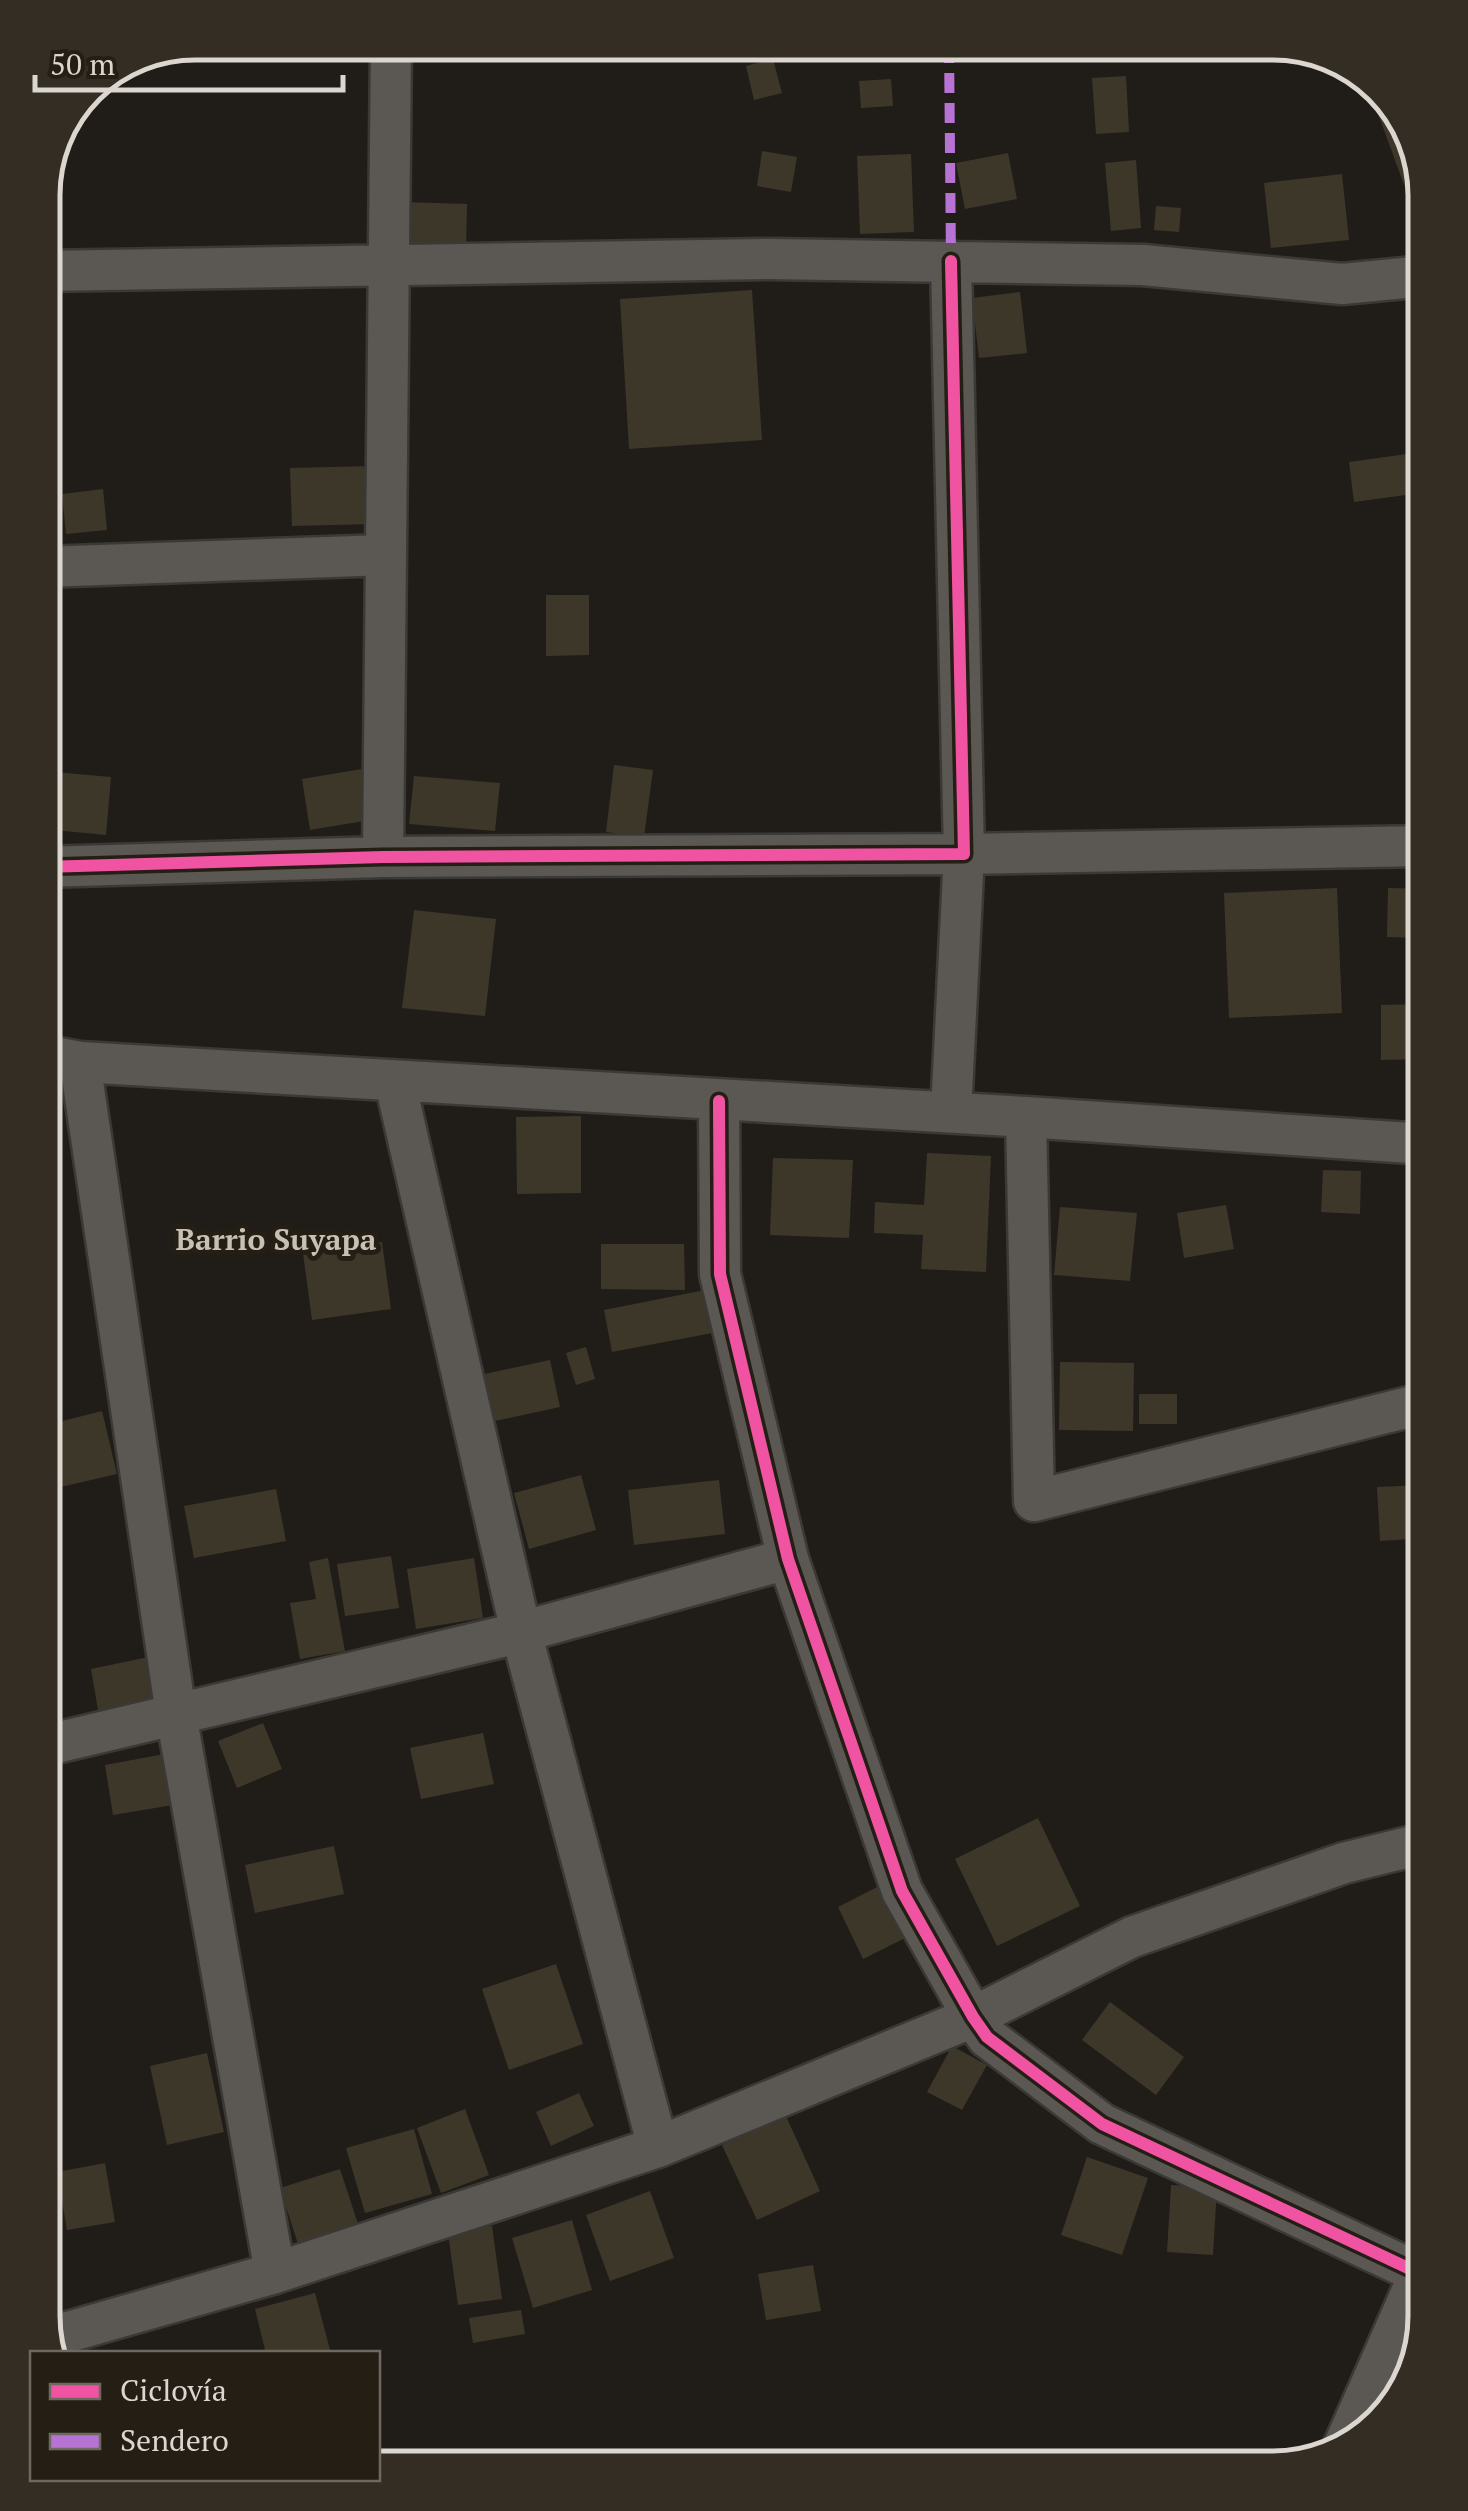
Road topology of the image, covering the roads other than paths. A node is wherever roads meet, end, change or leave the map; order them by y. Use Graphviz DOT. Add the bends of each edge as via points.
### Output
graph roads {
  1 [pos="391,60"];
  2 [pos="951,262"];
  3 [pos="389,264"];
  4 [pos="60,270"];
  5 [pos="1408,278"];
  6 [pos="386,555"];
  7 [pos="60,566"];
  8 [pos="1408,846"];
  9 [pos="964,854"];
  10 [pos="384,857"];
  11 [pos="60,867"];
  12 [pos="62,1059"];
  13 [pos="396,1082"];
  14 [pos="719,1100"];
  15 [pos="951,1112"];
  16 [pos="1026,1117"];
  17 [pos="1408,1143"];
  18 [pos="1408,1408"];
  19 [pos="788,1559"];
  20 [pos="520,1632"];
  21 [pos="176,1714"];
  22 [pos="60,1742"];
  23 [pos="1408,1847"];
  24 [pos="972,2017"];
  25 [pos="658,2147"];
  26 [pos="1408,2268"];
  27 [pos="275,2274"];
  28 [pos="1408,2307"];
  29 [pos="62,2334"];
  30 [pos="1354,2424"];
  1 -- 3 [label="street"];
  2 -- 3 [label="street"];
  2 -- 5 [label="street" via="1143,265 1342,284"];
  2 -- 9 [label="street"];
  3 -- 4 [label="street"];
  3 -- 6 [label="street"];
  6 -- 7 [label="street"];
  6 -- 10 [label="street"];
  8 -- 9 [label="street"];
  9 -- 10 [label="street"];
  9 -- 15 [label="street"];
  10 -- 11 [label="street"];
  12 -- 13 [label="street"];
  12 -- 21 [label="street"];
  13 -- 14 [label="street"];
  13 -- 20 [label="street"];
  14 -- 15 [label="street"];
  14 -- 19 [label="street" via="720,1274"];
  15 -- 16 [label="street"];
  16 -- 17 [label="street"];
  16 -- 18 [label="street" via="1034,1501"];
  19 -- 20 [label="street"];
  19 -- 24 [label="street" via="902,1890"];
  20 -- 21 [label="street"];
  20 -- 25 [label="street"];
  21 -- 22 [label="street"];
  21 -- 27 [label="street"];
  23 -- 24 [label="street" via="1132,1937"];
  24 -- 25 [label="street"];
  24 -- 26 [label="street" via="987,2037 1102,2124"];
  25 -- 27 [label="street"];
  27 -- 29 [label="street"];
  28 -- 30 [label="street"];
}
